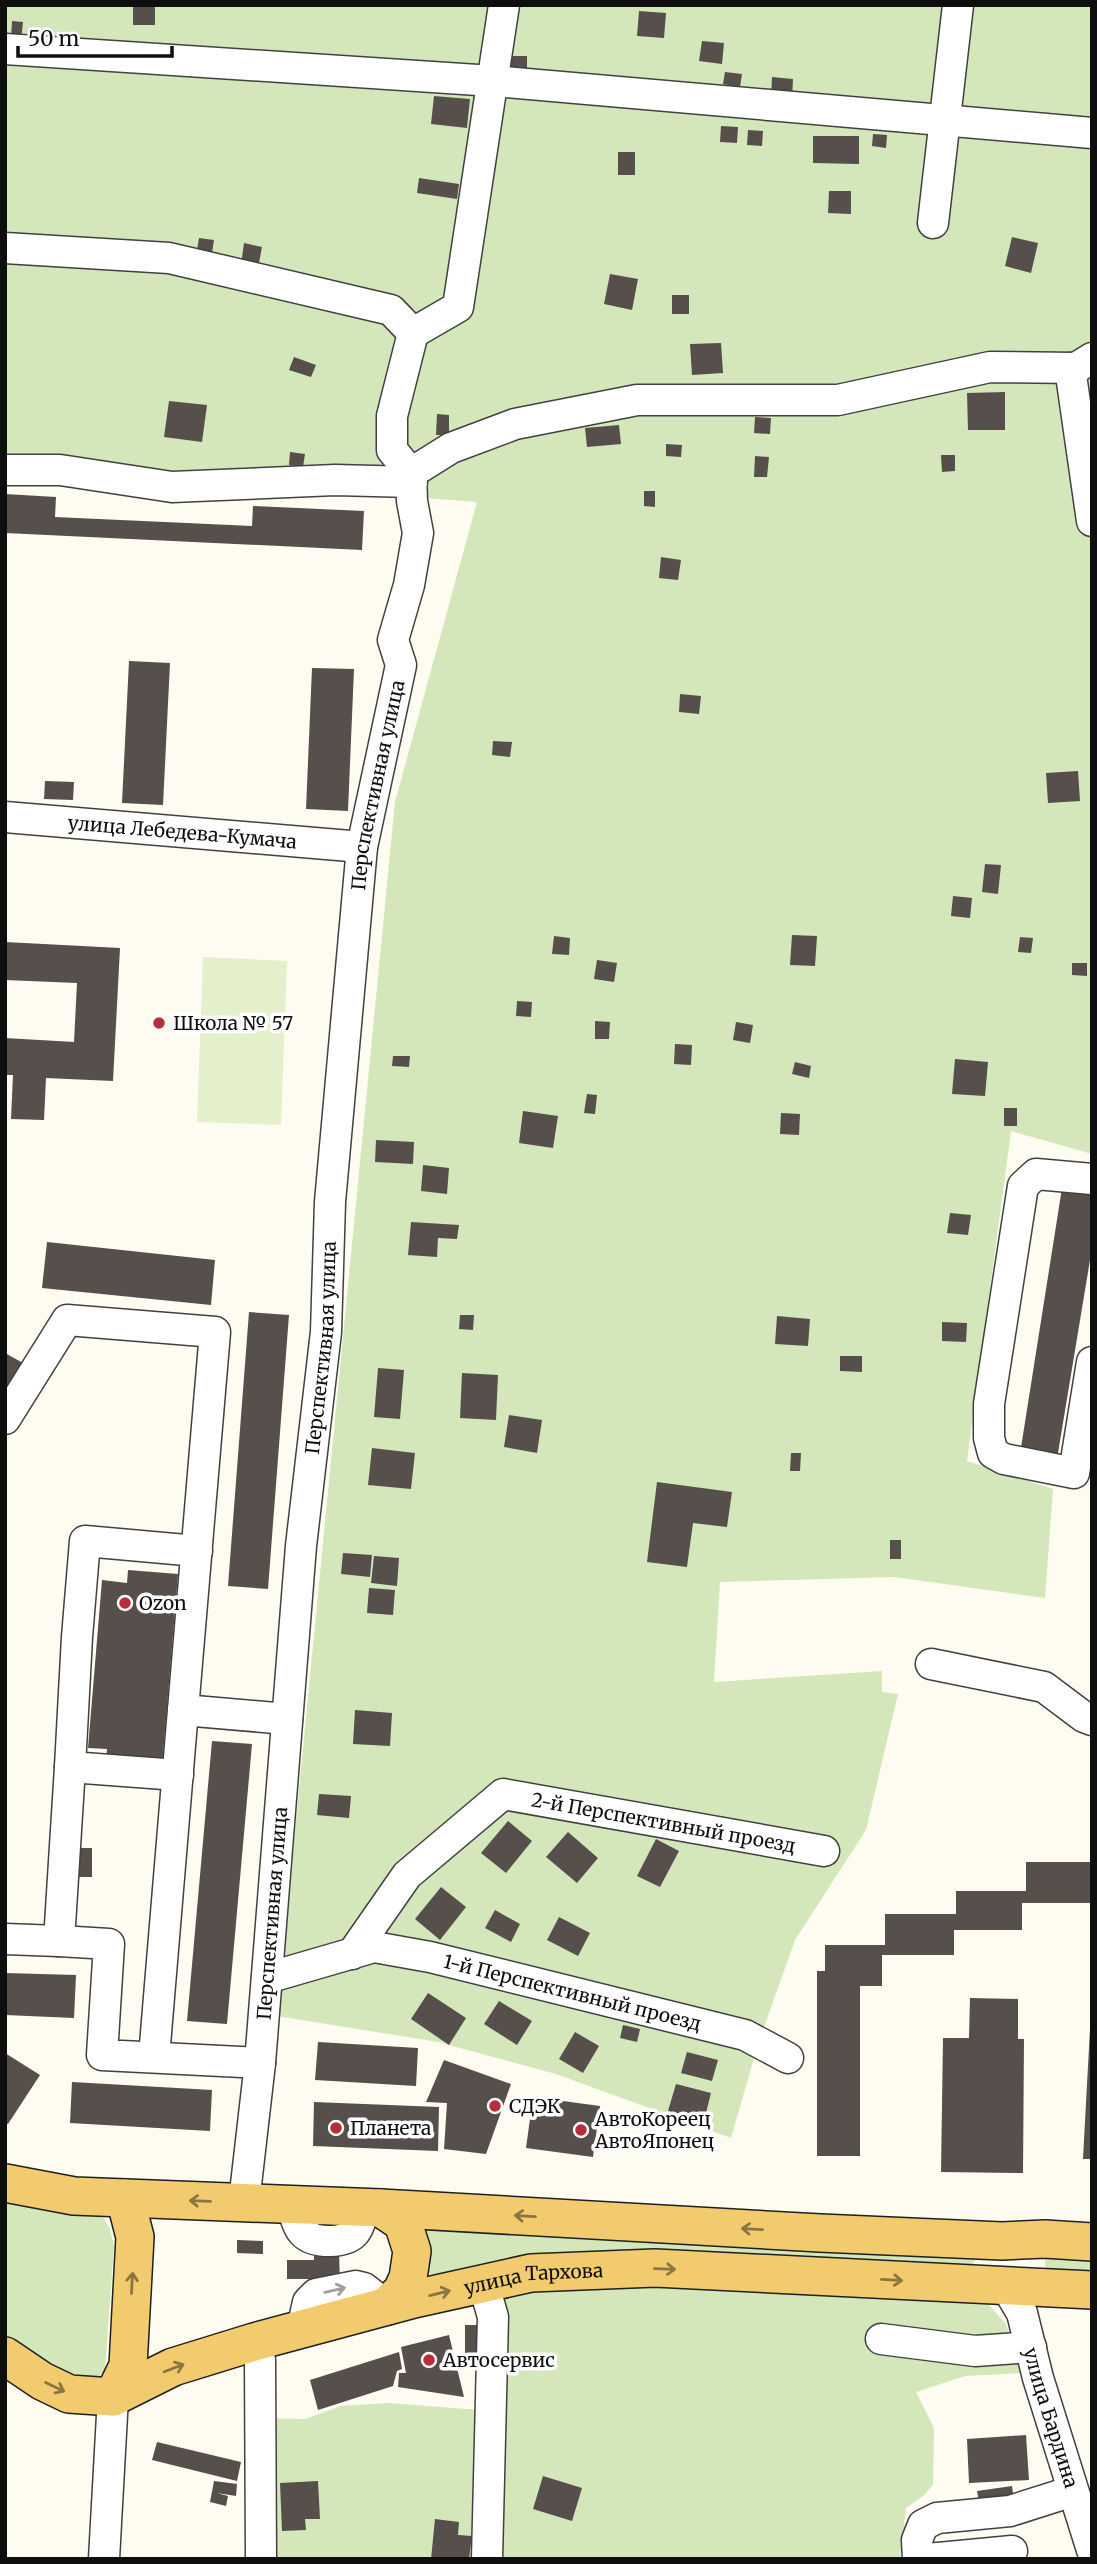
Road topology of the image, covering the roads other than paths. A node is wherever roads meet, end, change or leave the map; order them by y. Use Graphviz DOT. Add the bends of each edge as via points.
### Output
graph roads {
  1 [pos="504,5"];
  2 [pos="958,5"];
  3 [pos="5,49"];
  4 [pos="494,81"];
  5 [pos="943,120"];
  6 [pos="1092,133"];
  7 [pos="933,223"];
  8 [pos="5,248"];
  9 [pos="413,333"];
  10 [pos="1081,363"];
  11 [pos="5,470"];
  12 [pos="412,485"];
  13 [pos="1092,521"];
  14 [pos="5,817"];
  15 [pos="362,847"];
  16 [pos="1092,1179"];
  17 [pos="1092,1362"];
  18 [pos="5,1419"];
  19 [pos="1083,1476"];
  20 [pos="197,1551"];
  21 [pos="931,1664"];
  22 [pos="183,1710"];
  23 [pos="288,1719"];
  24 [pos="1092,1720"];
  25 [pos="70,1767"];
  26 [pos="178,1775"];
  27 [pos="824,1851"];
  28 [pos="5,1939"];
  29 [pos="59,1941"];
  30 [pos="352,1954"];
  31 [pos="267,1978"];
  32 [pos="154,2057"];
  33 [pos="788,2058"];
  34 [pos="260,2063"];
  35 [pos="5,2183"];
  36 [pos="125,2198"];
  37 [pos="244,2202"];
  38 [pos="372,2208"];
  39 [pos="1002,2241"];
  40 [pos="1092,2242"];
  41 [pos="483,2283"];
  42 [pos="1006,2286"];
  43 [pos="1092,2290"];
  44 [pos="387,2306"];
  45 [pos="881,2339"];
  46 [pos="254,2342"];
  47 [pos="1031,2347"];
  48 [pos="5,2356"];
  49 [pos="113,2397"];
  50 [pos="1073,2491"];
  51 [pos="1010,2511"];
  52 [pos="1092,2550"];
  53 [pos="1012,2555"];
  54 [pos="103,2559"];
  55 [pos="261,2559"];
  56 [pos="487,2559"];
  57 [pos="918,2559"];
  58 [pos="927,2559"];
  1 -- 4 [label="street"];
  2 -- 5 [label="street"];
  3 -- 4 [label="street"];
  4 -- 5 [label="street"];
  4 -- 9 [label="street" via="458,307"];
  5 -- 6 [label="street"];
  5 -- 7 [label="street"];
  8 -- 9 [label="street" via="169,258 391,310"];
  9 -- 12 [label="street" via="392,416 392,450"];
  10 -- 12 [label="street" via="990,367 838,400 637,400 515,424 451,448"];
  10 -- 13 [label="street"];
  11 -- 12 [label="street" via="60,470 172,487 335,480"];
  12 -- 15 [label="street, Перспективная улица" via="418,533 393,640 401,665"];
  14 -- 15 [label="street, улица Лебедева-Кумача"];
  15 -- 23 [label="street, Перспективная улица" via="330,1202 326,1332 301,1546"];
  16 -- 19 [label="street" via="1035,1174 1023,1186 989,1404 993,1453"];
  17 -- 19 [label="street"];
  18 -- 20 [label="street" via="67,1320 215,1332"];
  20 -- 22 [label="street"];
  20 -- 25 [label="street" via="85,1541"];
  21 -- 24 [label="street" via="1044,1686"];
  22 -- 23 [label="street"];
  22 -- 26 [label="street"];
  23 -- 31 [label="street, Перспективная улица"];
  25 -- 26 [label="street"];
  25 -- 29 [label="street"];
  26 -- 32 [label="street"];
  27 -- 30 [label="street, 2-й Перспективный проезд" via="503,1794 407,1875"];
  28 -- 29 [label="street"];
  29 -- 32 [label="street" via="109,1944 102,2055"];
  30 -- 31 [label="street, 1-й Перспективный проезд"];
  30 -- 33 [label="street, 1-й Перспективный проезд" via="374,1947 430,1957 745,2035"];
  31 -- 34 [label="street, Перспективная улица"];
  32 -- 34 [label="street"];
  34 -- 37 [label="street, Перспективная улица"];
  35 -- 36 [label="main road" via="75,2196"];
  37 -- 36 [label="main road, one-way"];
  49 -- 36 [label="main road, one-way" via="128,2366 135,2237"];
  37 -- 38 [label="main road"];
  39 -- 38 [label="main road, one-way"];
  38 -- 44 [label="main road" via="403,2223 412,2251 408,2278"];
  39 -- 40 [label="main road"];
  39 -- 42 [label="main road"];
  41 -- 42 [label="main road, улица Тархова, one-way" via="531,2273 655,2268"];
  44 -- 41 [label="main road, улица Тархова, one-way"];
  41 -- 56 [label="street" via="493,2317"];
  42 -- 43 [label="main road, улица Тархова"];
  42 -- 47 [label="street, улица Бардина" via="1022,2313"];
  46 -- 44 [label="main road, улица Тархова, one-way"];
  45 -- 47 [label="street" via="975,2351"];
  49 -- 46 [label="main road, улица Тархова, one-way" via="173,2367"];
  46 -- 55 [label="street" via="260,2360"];
  47 -- 50 [label="street, улица Бардина"];
  48 -- 49 [label="main road, one-way" via="69,2394"];
  49 -- 54 [label="street"];
  50 -- 51 [label="street"];
  50 -- 52 [label="street, улица Бардина"];
  51 -- 53 [label="street"];
  51 -- 57 [label="street" via="937,2518 923,2525 917,2540"];
  53 -- 58 [label="street"];
}
